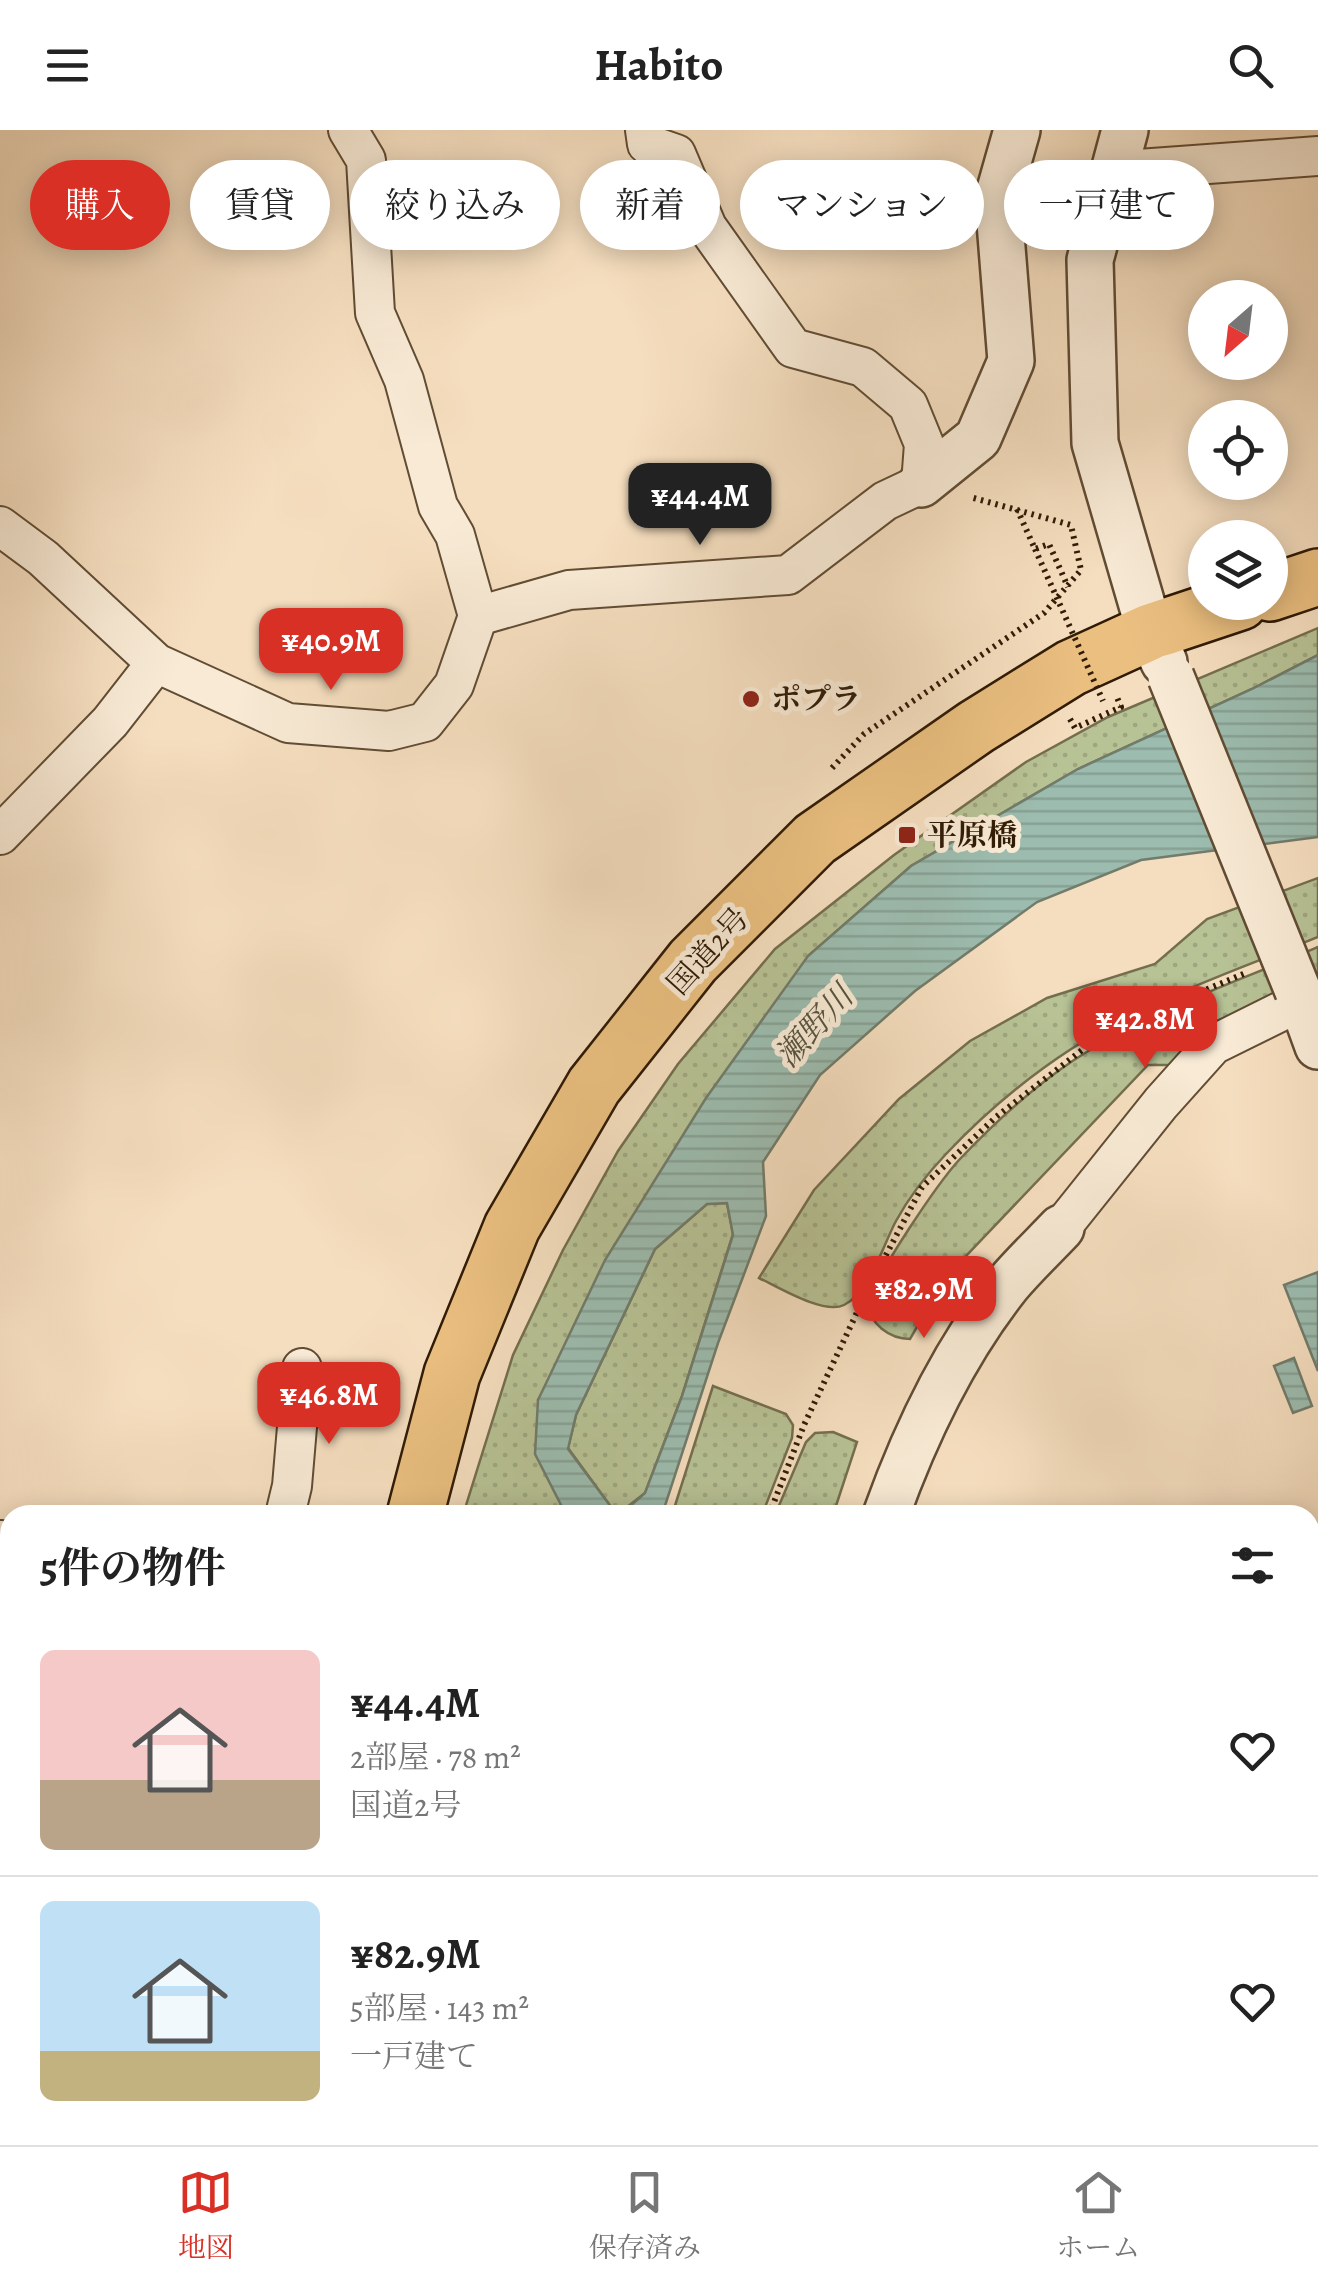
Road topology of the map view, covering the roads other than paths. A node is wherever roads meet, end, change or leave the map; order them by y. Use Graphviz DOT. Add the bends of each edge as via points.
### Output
graph roads {
  1 [pos="348,130"];
  2 [pos="646,130"];
  3 [pos="1018,130"];
  4 [pos="1118,151"];
  5 [pos="1318,156"];
  6 [pos="921,484"];
  7 [pos="0,526"];
  8 [pos="1318,577"];
  9 [pos="1288,587"];
  10 [pos="478,616"];
  11 [pos="1213,620"];
  12 [pos="1161,654"];
  13 [pos="156,662"];
  14 [pos="0,835"];
  15 [pos="1306,995"];
  16 [pos="1318,1046"];
  17 [pos="1061,1228"];
  18 [pos="302,1368"];
  19 [pos="287,1505"];
  20 [pos="417,1505"];
  21 [pos="890,1505"];
  1 -- 10 [label="street" via="366,160 375,313 404,380 438,506 455,535"];
  2 -- 6 [label="street" via="647,144 676,154 707,227 794,348 863,367 908,405 924,444"];
  3 -- 6 [label="street" via="998,198 1011,360 978,438"];
  4 -- 5 [label="street"];
  4 -- 12 [label="street" via="1090,260 1095,443"];
  6 -- 10 [label="street" via="886,501 788,576 569,590"];
  7 -- 13 [label="street"];
  8 -- 9 [label="highway"];
  10 -- 13 [label="street" via="454,684 425,722 389,732 288,723"];
  11 -- 12 [label="highway, 国道2号"];
  12 -- 15 [label="street, bridge"];
  12 -- 20 [label="highway, 国道2号" via="1072,668 1024,698 815,838 694,962 594,1086 512,1227 452,1374"];
  13 -- 14 [label="street" via="110,722"];
  15 -- 16 [label="street"];
  15 -- 17 [label="street" via="1214,1045"];
  17 -- 21 [label="street" via="1008,1285 956,1360"];
  18 -- 19 [label="street"];
}
